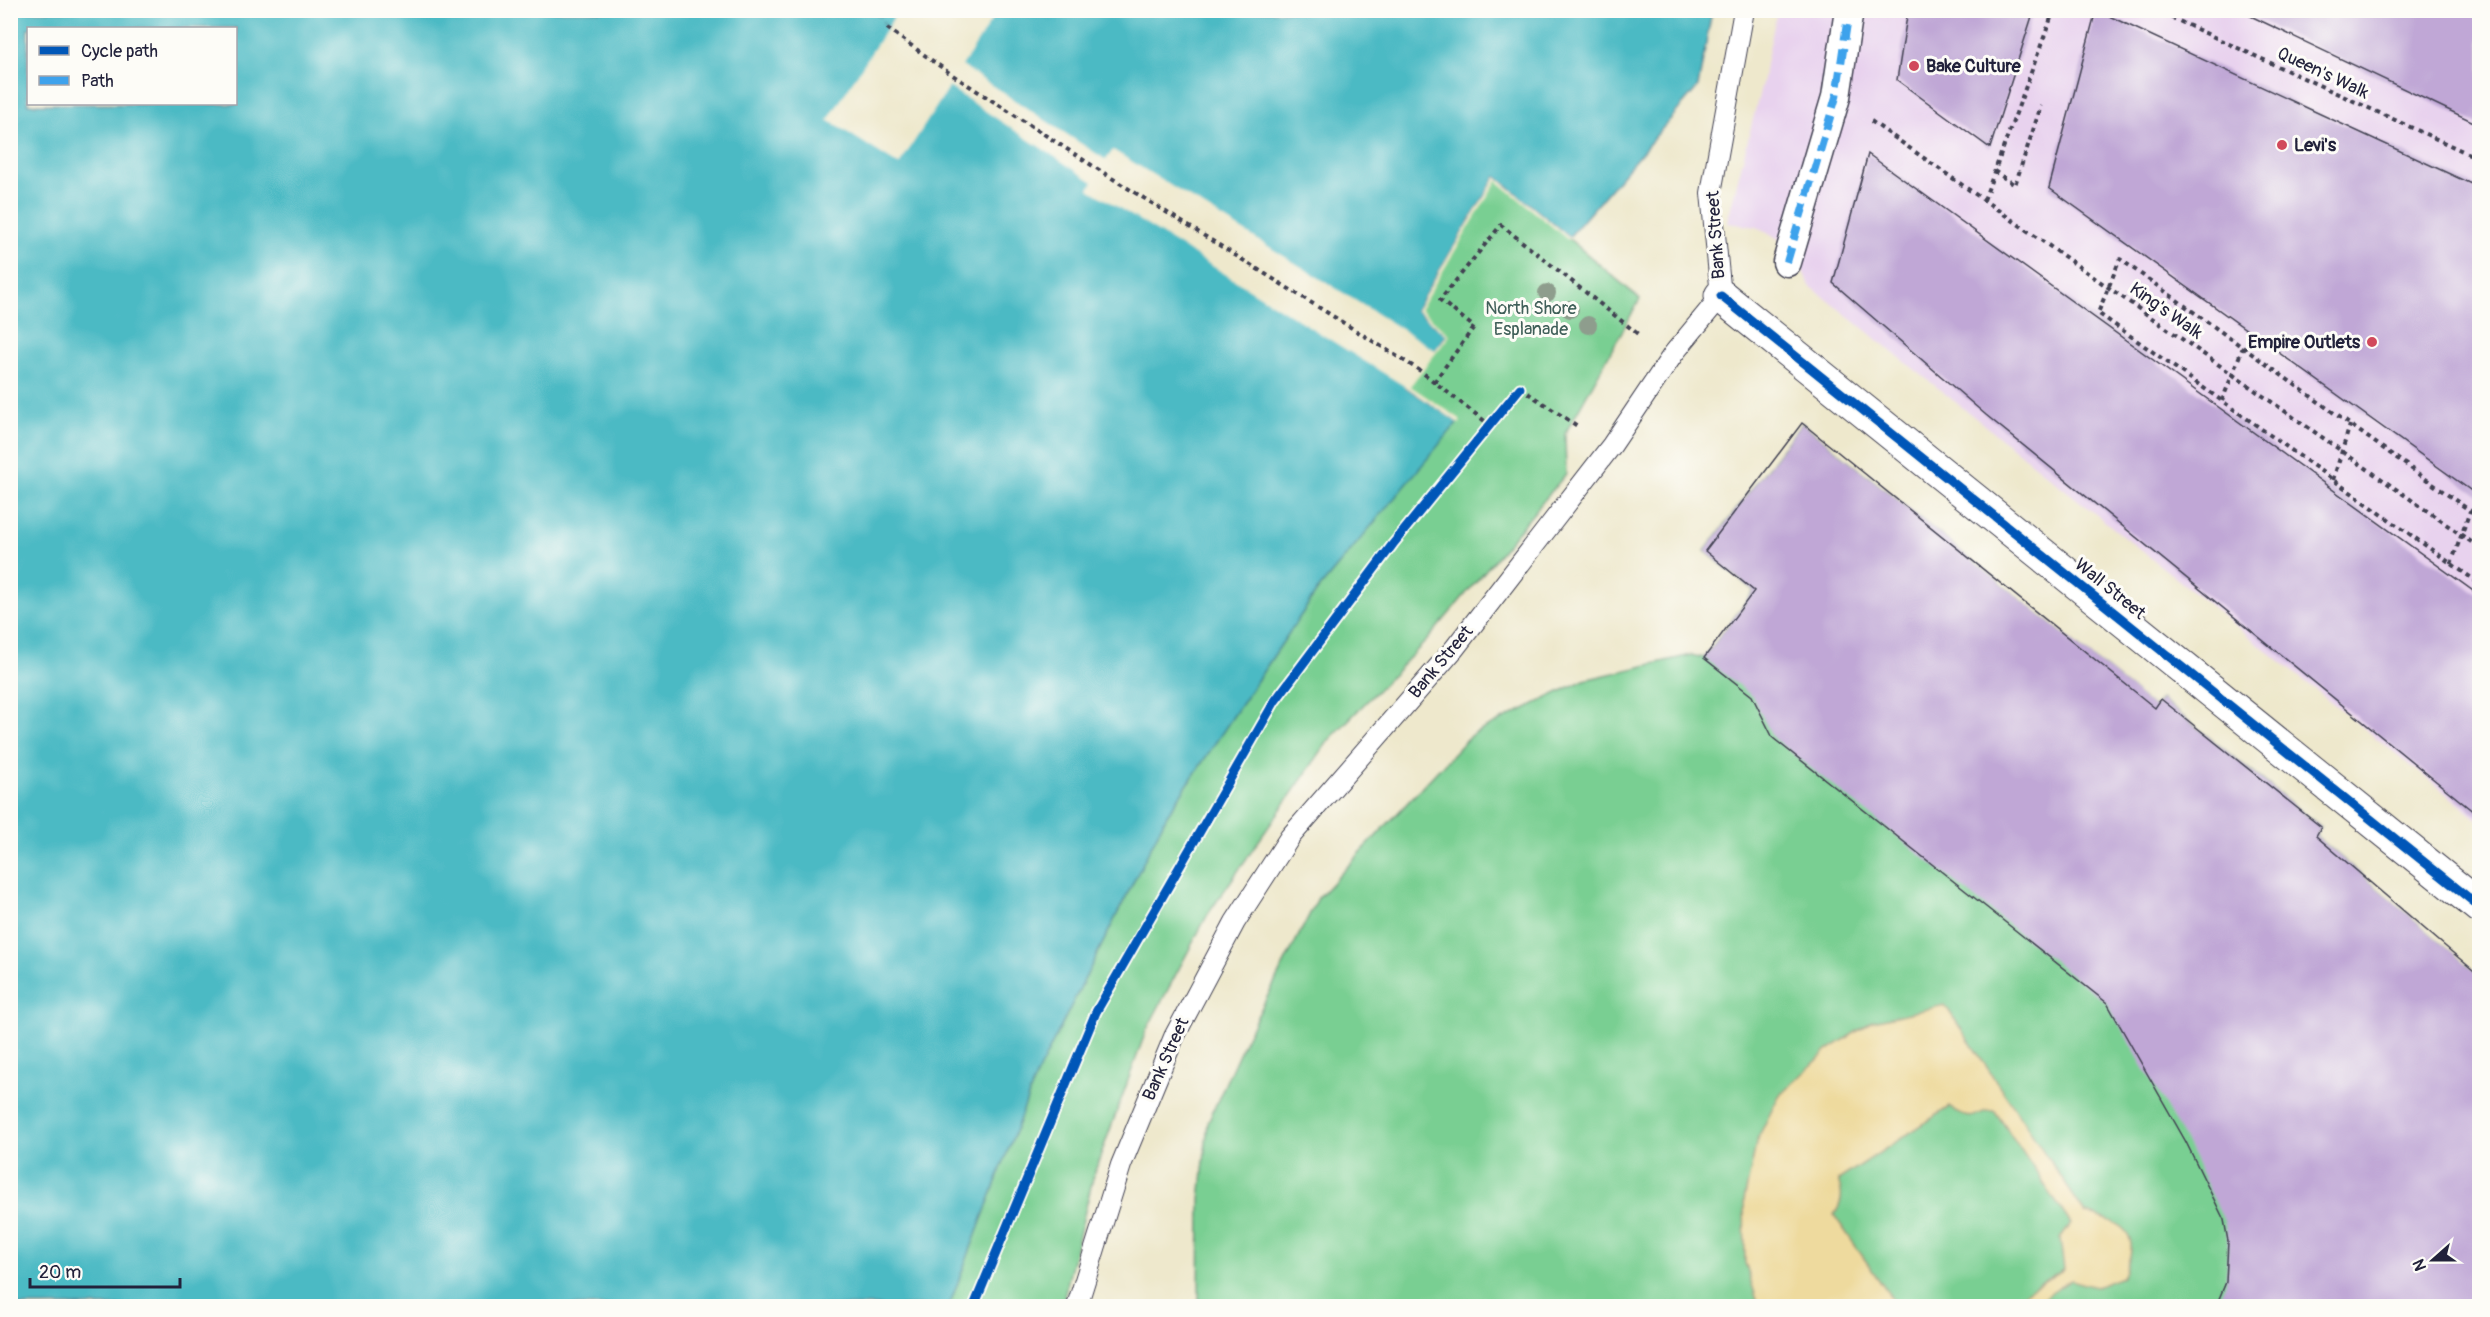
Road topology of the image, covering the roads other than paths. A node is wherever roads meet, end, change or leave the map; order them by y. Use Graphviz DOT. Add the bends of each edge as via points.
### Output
graph roads {
  1 [pos="1744,10"];
  2 [pos="1849,10"];
  3 [pos="1787,262"];
  4 [pos="1721,296"];
  5 [pos="2480,907"];
  6 [pos="1077,1306"];
  1 -- 4 [label="lane, Bank Street" via="1711,194"];
  2 -- 3 [label="street" via="1836,96"];
  4 -- 5 [label="street, Wall Street"];
  4 -- 6 [label="lane, Bank Street" via="1674,353 1612,445 1454,649 1290,837 1235,922 1174,1037 1121,1165"];
}
